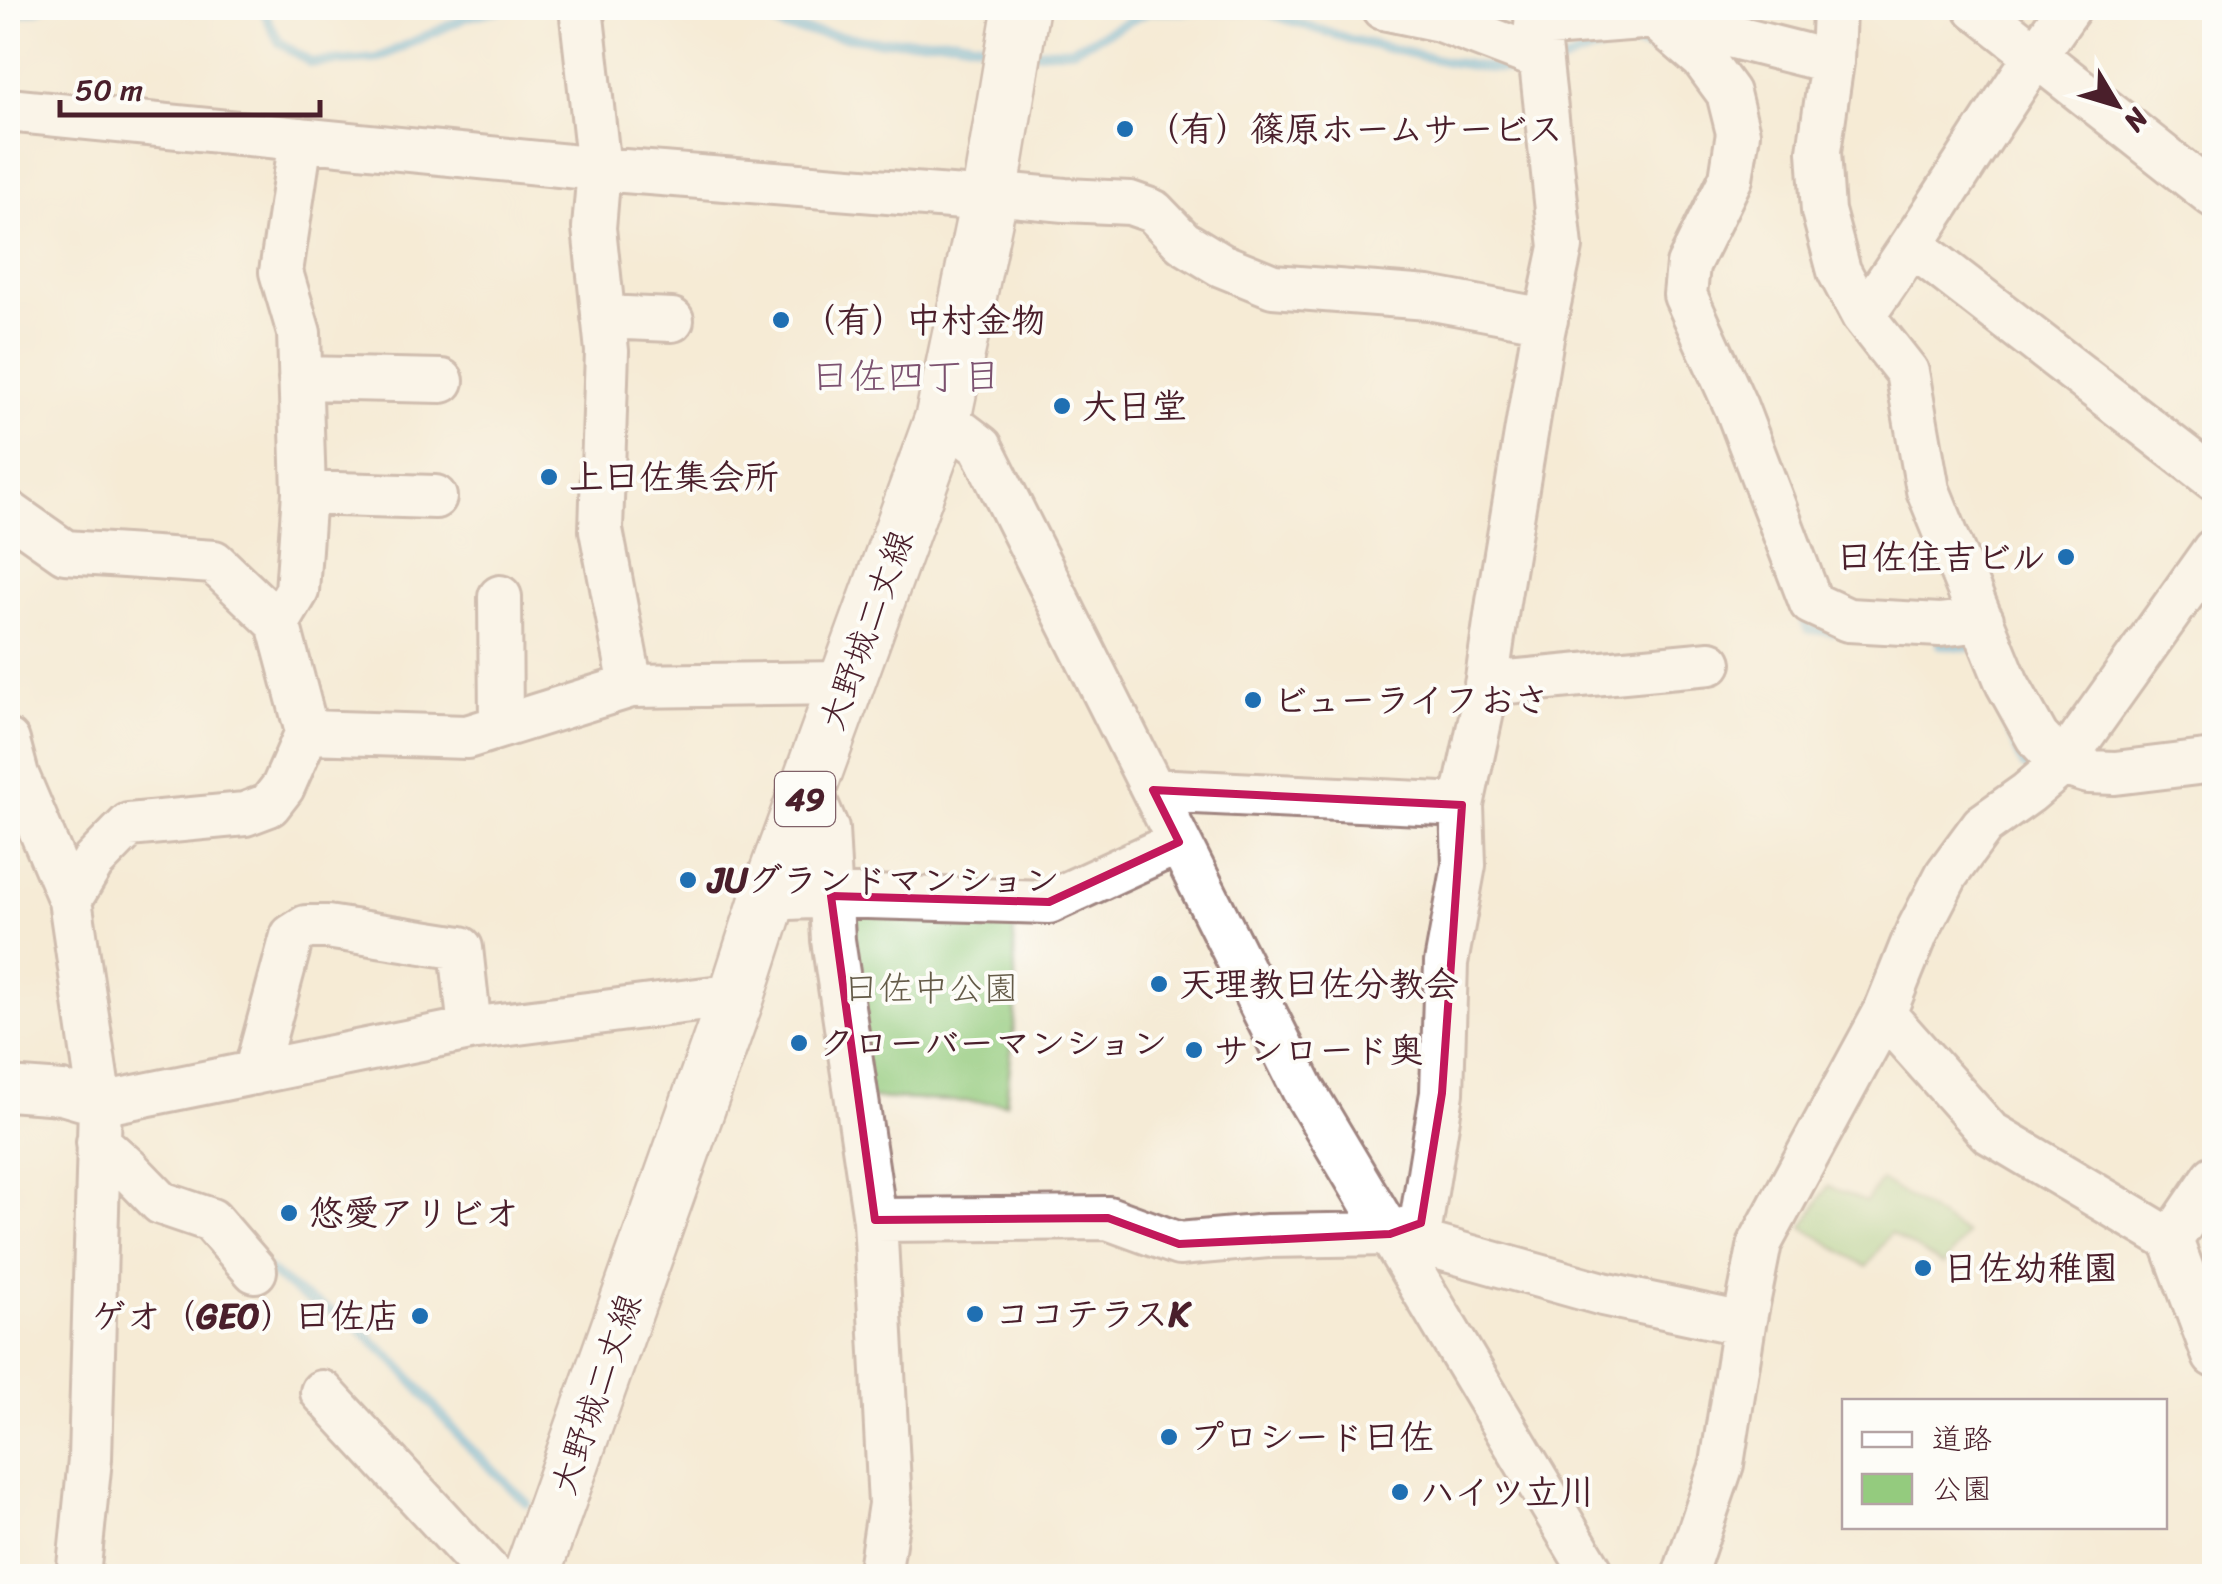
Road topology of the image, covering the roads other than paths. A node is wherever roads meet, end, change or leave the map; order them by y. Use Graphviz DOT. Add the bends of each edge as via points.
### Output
graph roads {
  1 [pos="581,8"];
  2 [pos="1022,8"];
  3 [pos="1383,8"];
  4 [pos="1834,8"];
  5 [pos="1976,8"];
  6 [pos="2069,8"];
  7 [pos="1654,17"];
  8 [pos="1537,30"];
  9 [pos="2036,54"];
  10 [pos="1832,62"];
  11 [pos="8,110"];
  12 [pos="301,139"];
  13 [pos="599,169"];
  14 [pos="2214,196"];
  15 [pos="989,197"];
  16 [pos="1913,246"];
  17 [pos="1863,316"];
  18 [pos="603,318"];
  19 [pos="672,320"];
  20 [pos="1546,320"];
  21 [pos="300,378"];
  22 [pos="442,381"];
  23 [pos="943,418"];
  24 [pos="2214,478"];
  25 [pos="304,493"];
  26 [pos="435,497"];
  27 [pos="8,512"];
  28 [pos="2214,550"];
  29 [pos="500,597"];
  30 [pos="1982,620"];
  31 [pos="278,623"];
  32 [pos="1710,663"];
  33 [pos="846,684"];
  34 [pos="1486,684"];
  35 [pos="631,686"];
  36 [pos="501,726"];
  37 [pos="307,732"];
  38 [pos="8,741"];
  39 [pos="2214,760"];
  40 [pos="2062,764"];
  41 [pos="809,787"];
  42 [pos="1154,790"];
  43 [pos="1462,805"];
  44 [pos="1179,842"];
  45 [pos="831,896"];
  46 [pos="768,899"];
  47 [pos="70,900"];
  48 [pos="737,995"];
  49 [pos="1884,1014"];
  50 [pos="470,1029"];
  51 [pos="255,1072"];
  52 [pos="8,1088"];
  53 [pos="99,1123"];
  54 [pos="2214,1177"];
  55 [pos="875,1220"];
  56 [pos="1390,1234"];
  57 [pos="2172,1240"];
  58 [pos="255,1271"];
  59 [pos="1744,1324"];
  60 [pos="2214,1356"];
  61 [pos="322,1392"];
  62 [pos="78,1576"];
  63 [pos="492,1576"];
  64 [pos="531,1576"];
  65 [pos="879,1576"];
  66 [pos="1594,1576"];
  67 [pos="1684,1576"];
  1 -- 13 [label="street"];
  2 -- 15 [label="main road, 大野城二丈線 / 49"];
  3 -- 8 [label="street"];
  4 -- 10 [label="street"];
  5 -- 9 [label="street"];
  6 -- 9 [label="street"];
  7 -- 8 [label="street"];
  7 -- 10 [label="street"];
  7 -- 30 [label="street" via="1703,59 1728,93 1738,133 1731,178 1688,265 1685,295 1811,603 1848,620"];
  8 -- 20 [label="street" via="1561,247"];
  9 -- 14 [label="street"];
  9 -- 16 [label="street"];
  10 -- 17 [label="street" via="1819,151 1822,210 1839,271"];
  11 -- 12 [label="street"];
  12 -- 13 [label="street"];
  12 -- 21 [label="street" via="281,272 300,333"];
  13 -- 15 [label="street"];
  13 -- 18 [label="street" via="594,228"];
  15 -- 20 [label="street" via="1130,203 1153,212 1183,242 1221,265 1273,286 1428,298"];
  15 -- 23 [label="main road, 大野城二丈線 / 49"];
  16 -- 17 [label="street"];
  16 -- 24 [label="street"];
  17 -- 30 [label="street" via="1906,372 1928,490"];
  18 -- 19 [label="street"];
  18 -- 35 [label="street" via="600,530"];
  20 -- 34 [label="street"];
  21 -- 22 [label="street"];
  21 -- 25 [label="street"];
  23 -- 33 [label="main road, 大野城二丈線 / 49"];
  23 -- 42 [label="street" via="981,447"];
  25 -- 26 [label="street"];
  25 -- 31 [label="street" via="298,592"];
  27 -- 31 [label="street" via="64,552 214,562"];
  28 -- 40 [label="street"];
  29 -- 36 [label="street"];
  30 -- 40 [label="street" via="2014,697"];
  31 -- 37 [label="street"];
  32 -- 34 [label="street"];
  33 -- 35 [label="street"];
  33 -- 41 [label="main road, 大野城二丈線 / 49"];
  34 -- 43 [label="street"];
  35 -- 36 [label="street"];
  36 -- 37 [label="street" via="467,737"];
  37 -- 47 [label="street" via="268,805 245,814 129,825"];
  38 -- 47 [label="street"];
  39 -- 40 [label="street" via="2115,772"];
  40 -- 49 [label="street" via="1984,826 1946,874"];
  41 -- 45 [label="street" via="827,829"];
  41 -- 46 [label="main road, 大野城二丈線 / 49"];
  42 -- 43 [label="street"];
  42 -- 44 [label="street"];
  43 -- 56 [label="street" via="1464,865 1446,963 1442,1093 1422,1223"];
  44 -- 45 [label="street" via="1049,902"];
  44 -- 56 [label="street" via="1303,1090"];
  45 -- 46 [label="street"];
  45 -- 55 [label="street"];
  46 -- 48 [label="main road, 大野城二丈線 / 49"];
  47 -- 53 [label="street"];
  48 -- 50 [label="street"];
  48 -- 64 [label="main road, 大野城二丈線 / 49"];
  49 -- 57 [label="street" via="1989,1132"];
  49 -- 59 [label="street" via="1760,1243"];
  50 -- 51 [label="street"];
  50 -- 51 [label="street" via="460,948 306,927 292,936"];
  51 -- 53 [label="street"];
  52 -- 53 [label="street" via="62,1094"];
  53 -- 58 [label="street" via="127,1168 161,1204 211,1220"];
  53 -- 62 [label="street" via="90,1459"];
  54 -- 57 [label="street"];
  55 -- 56 [label="street" via="1108,1218 1179,1244"];
  55 -- 65 [label="street" via="890,1504"];
  56 -- 59 [label="street" via="1603,1294"];
  56 -- 66 [label="street"];
  57 -- 60 [label="street"];
  59 -- 67 [label="street" via="1722,1464"];
  61 -- 63 [label="street"];
}
